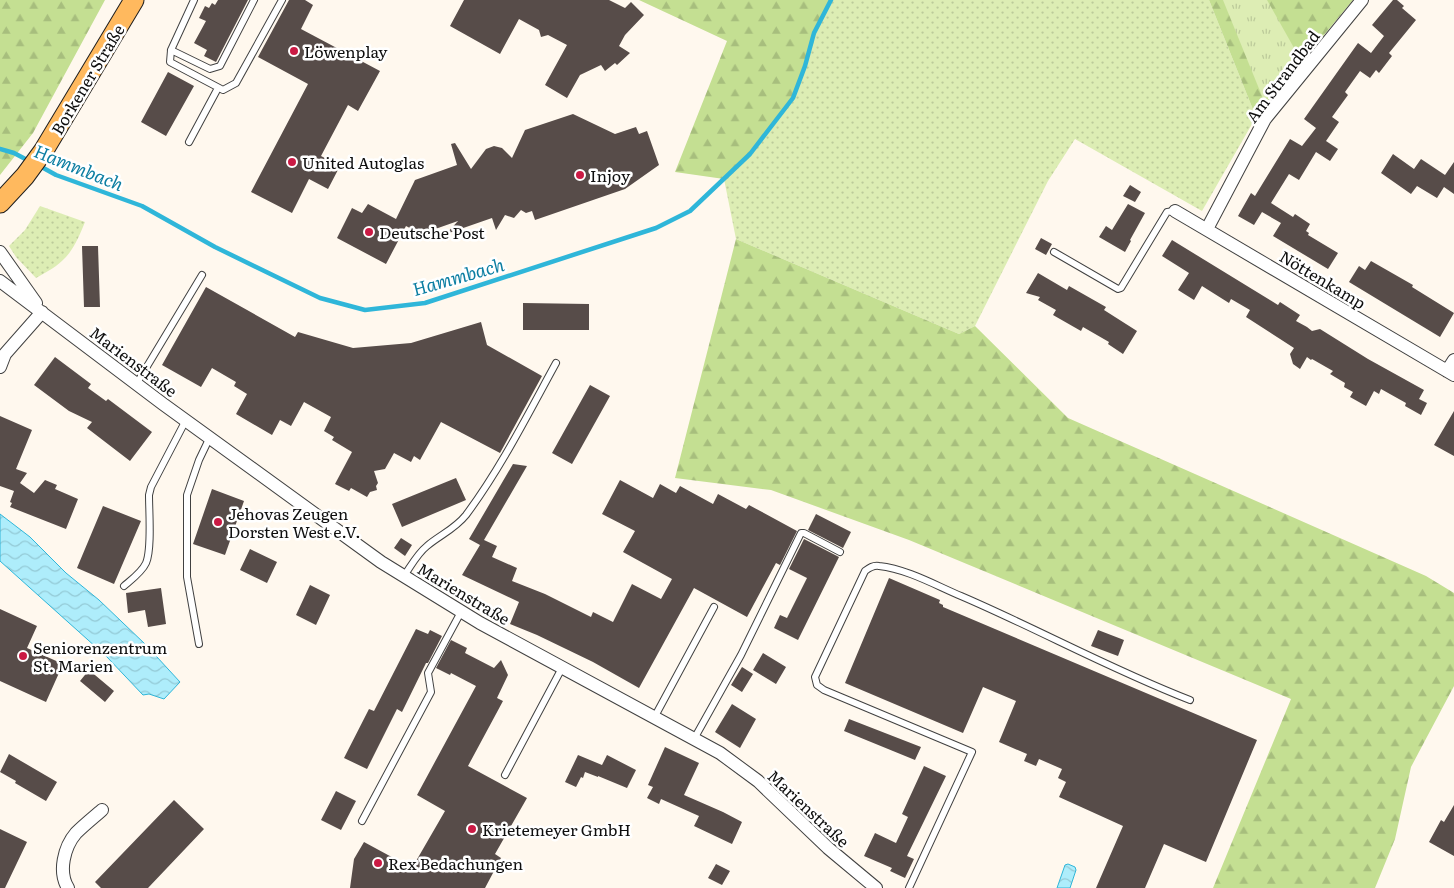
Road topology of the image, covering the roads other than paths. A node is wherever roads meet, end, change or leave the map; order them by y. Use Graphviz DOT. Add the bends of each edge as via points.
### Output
graph roads {
  1 [pos="134,0"];
  2 [pos="194,0"];
  3 [pos="254,0"];
  4 [pos="282,0"];
  5 [pos="1362,0"];
  6 [pos="171,50"];
  7 [pos="218,88"];
  8 [pos="189,142"];
  9 [pos="0,203"];
  10 [pos="1175,211"];
  11 [pos="1207,229"];
  12 [pos="0,252"];
  13 [pos="1054,252"];
  14 [pos="202,275"];
  15 [pos="0,281"];
  16 [pos="42,312"];
  17 [pos="556,363"];
  18 [pos="0,367"];
  19 [pos="1452,369"];
  20 [pos="136,383"];
  21 [pos="186,420"];
  22 [pos="210,438"];
  23 [pos="840,552"];
  24 [pos="404,576"];
  25 [pos="124,586"];
  26 [pos="714,607"];
  27 [pos="461,612"];
  28 [pos="199,644"];
  29 [pos="562,668"];
  30 [pos="1190,700"];
  31 [pos="654,718"];
  32 [pos="694,739"];
  33 [pos="505,774"];
  34 [pos="102,810"];
  35 [pos="362,821"];
  36 [pos="68,888"];
  37 [pos="876,888"];
  38 [pos="909,888"];
  1 -- 9 [label="main road, Borkener Straße" via="44,150"];
  2 -- 6 [label="lane"];
  3 -- 6 [label="lane" via="220,66 210,69"];
  4 -- 7 [label="lane" via="236,83 223,90"];
  5 -- 11 [label="street, Am Strandbad" via="1265,119"];
  6 -- 7 [label="lane" via="170,62"];
  7 -- 8 [label="lane"];
  10 -- 11 [label="street, Nöttenkamp"];
  10 -- 13 [label="lane" via="1168,212 1121,288"];
  11 -- 19 [label="street, Nöttenkamp"];
  12 -- 16 [label="street, Marienstraße"];
  14 -- 20 [label="lane"];
  15 -- 16 [label="street, Marienstraße"];
  16 -- 18 [label="street" via="5,354"];
  16 -- 20 [label="street, Marienstraße"];
  17 -- 24 [label="lane" via="501,462 465,516 419,552"];
  20 -- 21 [label="street, Marienstraße"];
  21 -- 22 [label="street, Marienstraße"];
  21 -- 25 [label="lane" via="151,487 147,562"];
  22 -- 24 [label="street, Marienstraße"];
  22 -- 28 [label="lane" via="187,496 187,577"];
  23 -- 32 [label="lane" via="802,533 741,655"];
  24 -- 27 [label="street, Marienstraße"];
  26 -- 31 [label="lane"];
  27 -- 29 [label="street, Marienstraße"];
  27 -- 35 [label="lane" via="428,673 431,692"];
  29 -- 31 [label="street, Marienstraße"];
  29 -- 33 [label="lane"];
  30 -- 38 [label="lane" via="924,580 878,566 865,571 815,677 817,685 972,752"];
  31 -- 32 [label="street, Marienstraße"];
  32 -- 37 [label="street, Marienstraße" via="720,753 758,781 828,848"];
  34 -- 36 [label="street" via="75,834 68,846 63,873"];
}
